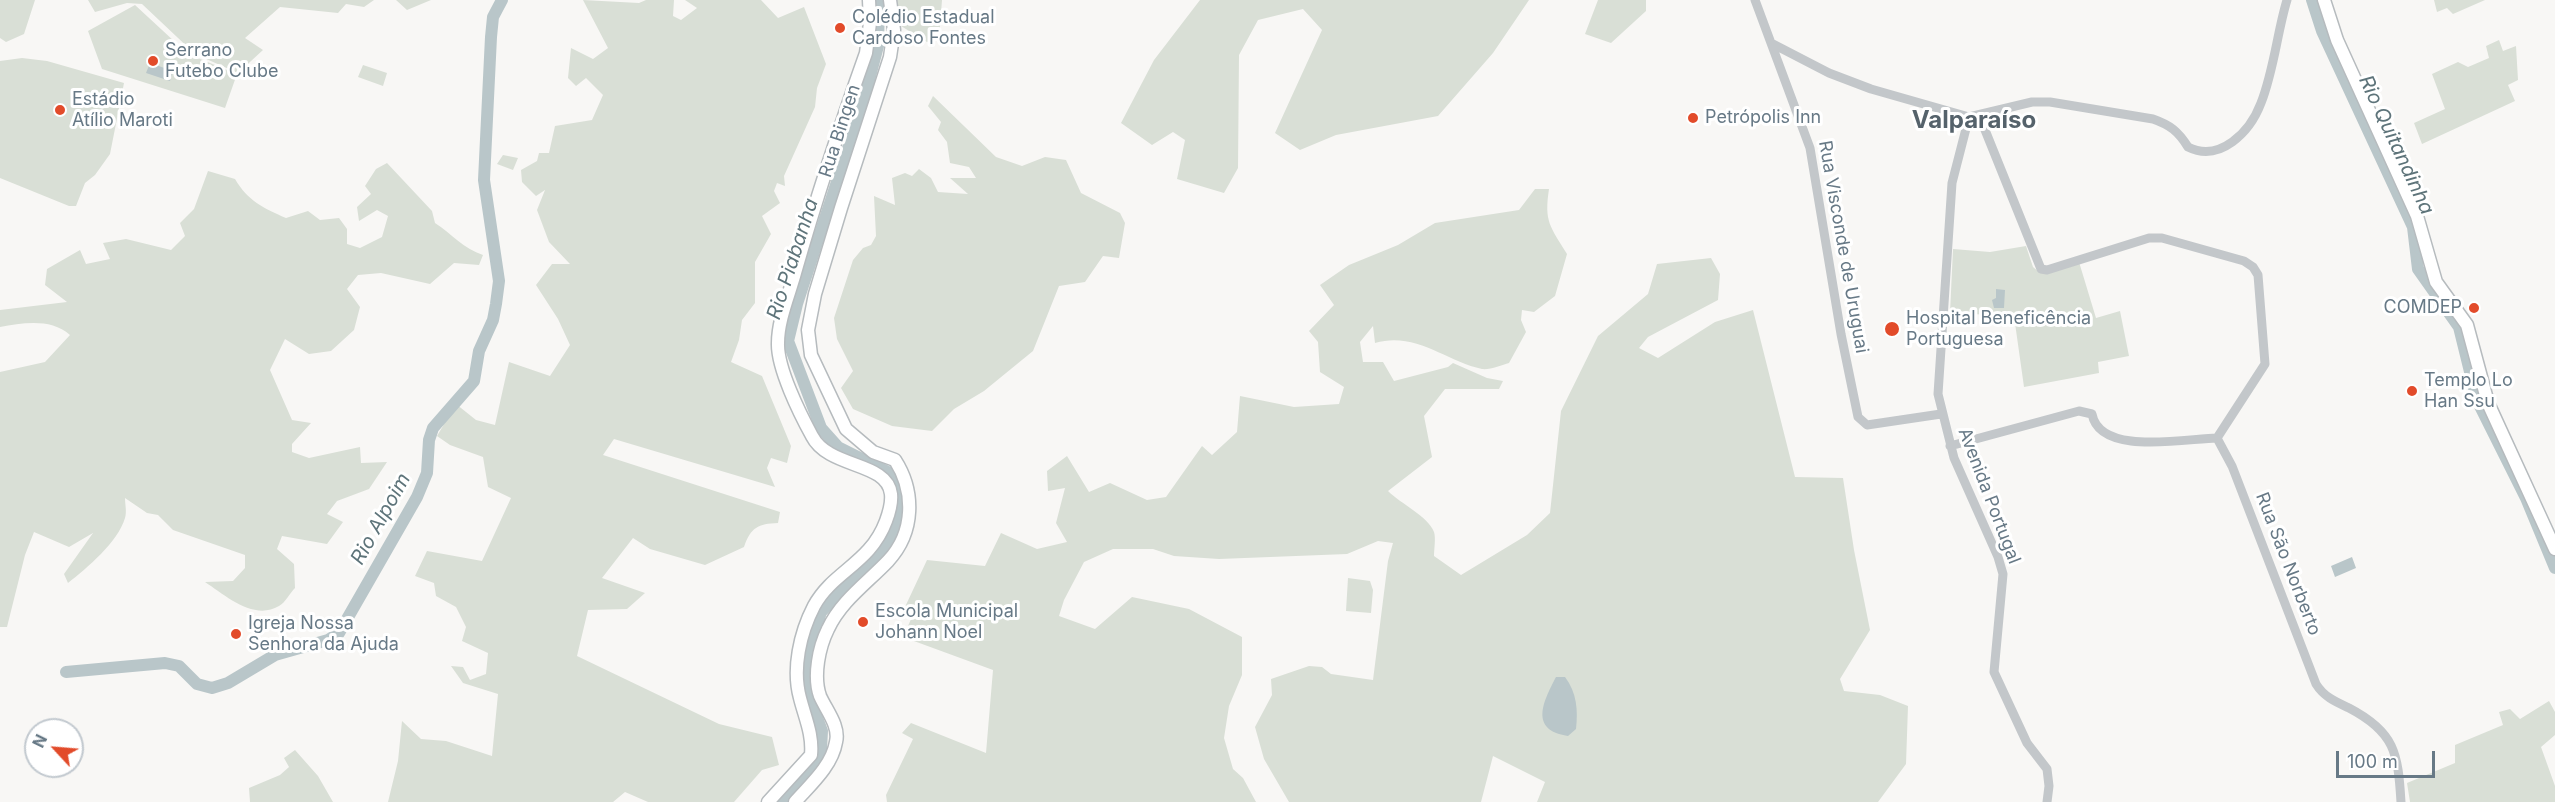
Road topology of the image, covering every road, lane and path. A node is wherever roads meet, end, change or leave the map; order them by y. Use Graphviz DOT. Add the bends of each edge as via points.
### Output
graph roads {
  1 [pos="869,0"];
  2 [pos="890,0"];
  3 [pos="1755,0"];
  4 [pos="2287,0"];
  5 [pos="2324,0"];
  6 [pos="1771,43"];
  7 [pos="1979,115"];
  8 [pos="1969,117"];
  9 [pos="1941,414"];
  10 [pos="2217,438"];
  11 [pos="1950,446"];
  12 [pos="873,452"];
  13 [pos="868,470"];
  14 [pos="2555,549"];
  15 [pos="768,802"];
  16 [pos="795,802"];
  17 [pos="2047,802"];
  18 [pos="2401,802"];
  1 -- 13 [label="main road, Rua Bingen" via="866,53 802,248 778,344 780,362 819,447 837,460"];
  2 -- 12 [label="main road, Rua Bingen" via="894,30 890,57 807,330 811,355 846,429"];
  3 -- 6 [label="street, Rua Visconde de Uruguai"];
  4 -- 7 [label="street" via="2261,103 2252,122 2227,146 2196,151 2168,124 2050,102 2032,102"];
  5 -- 14 [label="main road" via="2337,40 2417,216 2436,282 2467,325 2488,403"];
  6 -- 8 [label="street" via="1850,81"];
  6 -- 9 [label="street, Rua Visconde de Uruguai" via="1810,148 1858,417 1867,425"];
  7 -- 8 [label="street"];
  7 -- 10 [label="street" via="2037,266 2047,270 2142,238 2162,238 2244,261 2256,271 2265,364"];
  8 -- 9 [label="street, Avenida Portugal" via="1952,183 1940,348"];
  9 -- 11 [label="street, Avenida Portugal"];
  10 -- 11 [label="street" via="2139,443 2097,427 2092,414 2079,411"];
  10 -- 18 [label="street, Rua São Norberto" via="2232,465 2320,690 2374,722 2383,733 2396,757"];
  11 -- 17 [label="street, Avenida Portugal" via="2003,574 1994,672 2027,743 2047,769"];
  12 -- 13 [label="main road"];
  12 -- 16 [label="main road, Rua Bingen" via="895,460 903,474 910,493 909,518 894,554 841,608 827,631 817,683 834,725 836,743 823,769"];
  13 -- 15 [label="main road, Rua Bingen" via="879,474 890,488 887,517 878,540 828,588 810,616 796,672 811,732 811,755"];
}
